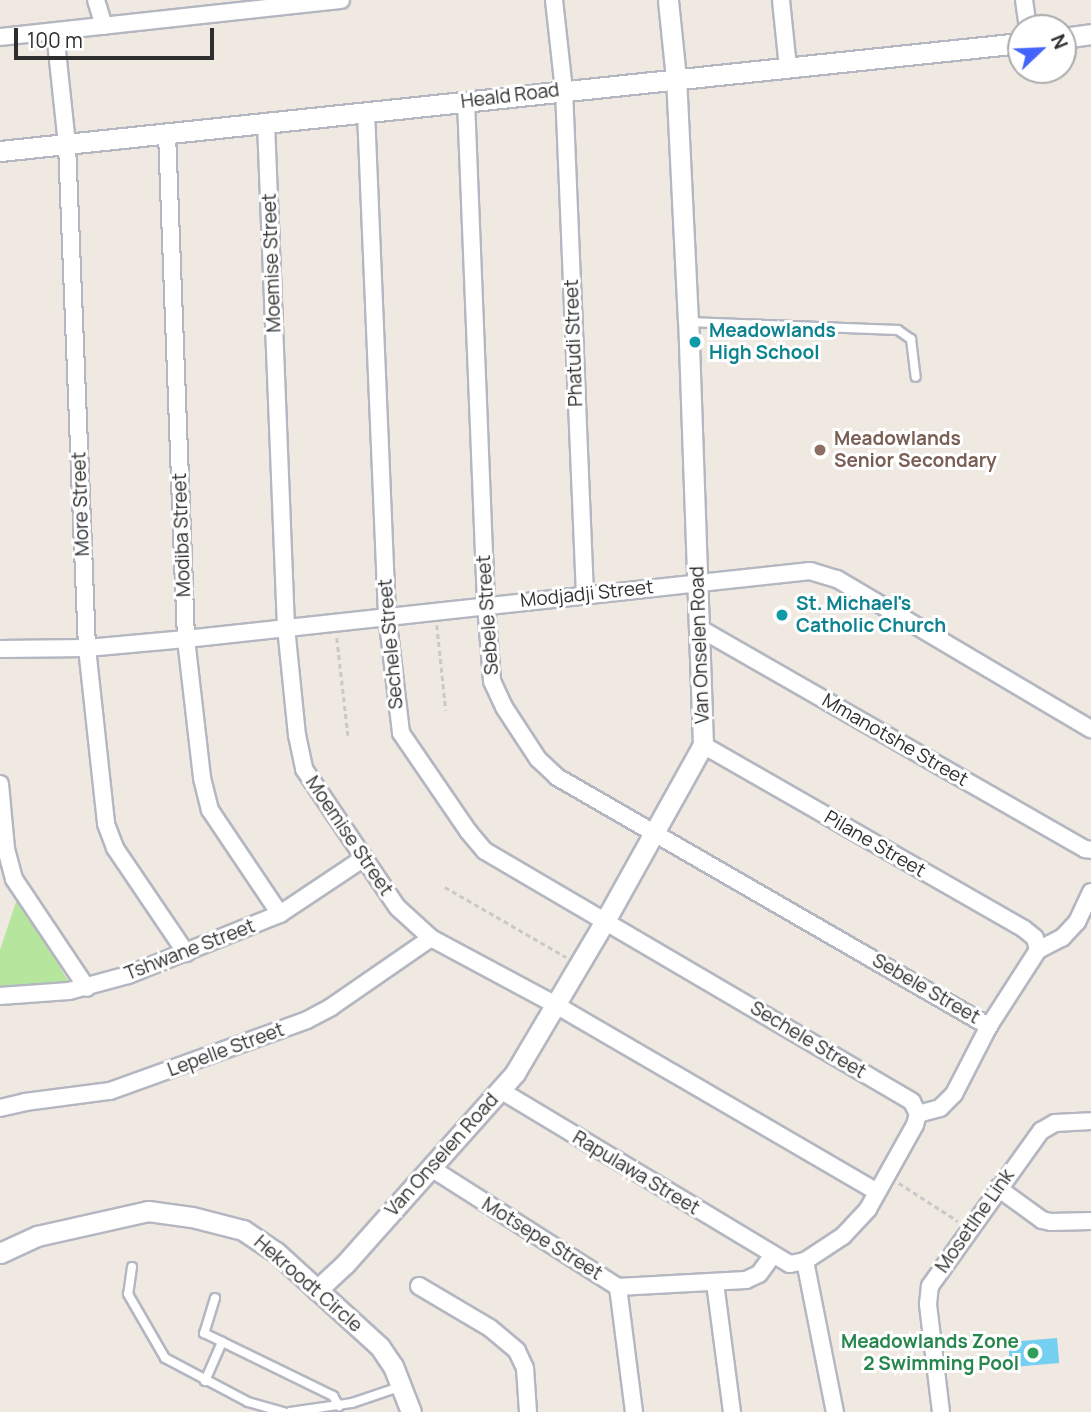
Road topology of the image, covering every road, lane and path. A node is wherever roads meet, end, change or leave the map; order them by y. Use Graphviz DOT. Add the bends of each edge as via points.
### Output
graph roads {
  1 [pos="96,0"];
  2 [pos="341,0"];
  3 [pos="554,0"];
  4 [pos="668,0"];
  5 [pos="781,0"];
  6 [pos="313,1"];
  7 [pos="207,7"];
  8 [pos="104,26"];
  9 [pos="55,32"];
  10 [pos="0,37"];
  11 [pos="1007,45"];
  12 [pos="788,68"];
  13 [pos="676,78"];
  14 [pos="564,90"];
  15 [pos="466,101"];
  16 [pos="366,112"];
  17 [pos="266,123"];
  18 [pos="167,133"];
  19 [pos="67,144"];
  20 [pos="0,150"];
  21 [pos="688,322"];
  22 [pos="916,377"];
  23 [pos="697,582"];
  24 [pos="585,595"];
  25 [pos="486,604"];
  26 [pos="435,611"];
  27 [pos="387,615"];
  28 [pos="335,621"];
  29 [pos="286,627"];
  30 [pos="699,628"];
  31 [pos="186,639"];
  32 [pos="87,648"];
  33 [pos="0,649"];
  34 [pos="446,711"];
  35 [pos="1091,729"];
  36 [pos="348,735"];
  37 [pos="703,746"];
  38 [pos="0,784"];
  39 [pos="655,832"];
  40 [pos="1091,850"];
  41 [pos="364,858"];
  42 [pos="445,887"];
  43 [pos="1091,892"];
  44 [pos="281,914"];
  45 [pos="606,919"];
  46 [pos="431,938"];
  47 [pos="1038,950"];
  48 [pos="186,953"];
  49 [pos="580,965"];
  50 [pos="87,988"];
  51 [pos="0,996"];
  52 [pos="556,1005"];
  53 [pos="989,1026"];
  54 [pos="500,1090"];
  55 [pos="0,1108"];
  56 [pos="918,1114"];
  57 [pos="1091,1121"];
  58 [pos="430,1168"];
  59 [pos="886,1175"];
  60 [pos="998,1188"];
  61 [pos="876,1191"];
  62 [pos="1091,1221"];
  63 [pos="970,1228"];
  64 [pos="0,1253"];
  65 [pos="772,1256"];
  66 [pos="805,1261"];
  67 [pos="132,1267"];
  68 [pos="715,1283"];
  69 [pos="419,1286"];
  70 [pos="618,1287"];
  71 [pos="317,1290"];
  72 [pos="215,1298"];
  73 [pos="222,1342"];
  74 [pos="205,1381"];
  75 [pos="402,1386"];
  76 [pos="339,1406"];
  77 [pos="284,1412"];
  78 [pos="290,1412"];
  79 [pos="411,1412"];
  80 [pos="528,1412"];
  81 [pos="634,1412"];
  82 [pos="732,1412"];
  83 [pos="835,1412"];
  84 [pos="941,1412"];
  1 -- 8 [label="street"];
  2 -- 6 [label="street"];
  3 -- 14 [label="street, Phatudi Street"];
  4 -- 13 [label="street, Van Onselen Road"];
  5 -- 12 [label="street"];
  6 -- 7 [label="street"];
  7 -- 8 [label="street"];
  8 -- 9 [label="street"];
  9 -- 10 [label="street"];
  9 -- 19 [label="street, More Street"];
  11 -- 12 [label="street, Heald Road"];
  12 -- 13 [label="street, Heald Road"];
  13 -- 14 [label="street, Heald Road"];
  13 -- 21 [label="street, Van Onselen Road"];
  14 -- 15 [label="street, Heald Road"];
  14 -- 24 [label="street, Phatudi Street"];
  15 -- 16 [label="street, Heald Road"];
  15 -- 25 [label="street, Sebele Street"];
  16 -- 17 [label="street, Heald Road"];
  16 -- 27 [label="street, Sechele Street"];
  17 -- 18 [label="street, Heald Road"];
  17 -- 29 [label="street, Moemise Street"];
  18 -- 19 [label="street, Heald Road"];
  18 -- 31 [label="street, Modiba Street"];
  19 -- 20 [label="street, Heald Road"];
  19 -- 32 [label="street, More Street"];
  21 -- 22 [label="lane" via="898,330 911,339"];
  21 -- 23 [label="street, Van Onselen Road"];
  23 -- 24 [label="street, Modjadji Street"];
  23 -- 30 [label="street, Van Onselen Road"];
  23 -- 35 [label="street, Modjadji Street" via="822,573"];
  24 -- 25 [label="street, Modjadji Street"];
  25 -- 26 [label="street, Modjadji Street"];
  25 -- 39 [label="street, Sebele Street" via="492,681 538,759 557,776"];
  26 -- 27 [label="street, Modjadji Street"];
  26 -- 34 [label="path"];
  27 -- 28 [label="street, Modjadji Street"];
  27 -- 45 [label="street, Sechele Street" via="398,725 468,831 485,851"];
  28 -- 29 [label="street, Modjadji Street"];
  28 -- 36 [label="path"];
  29 -- 31 [label="street, Modjadji Street"];
  29 -- 41 [label="street, Moemise Street" via="301,759"];
  30 -- 37 [label="street, Van Onselen Road"];
  30 -- 40 [label="street, Mmanotshe Street"];
  31 -- 32 [label="street, Modjadji Street"];
  31 -- 44 [label="street, Modiba Street" via="205,799"];
  32 -- 33 [label="street, Modjadji Street"];
  32 -- 48 [label="street, More Street" via="110,838"];
  37 -- 39 [label="street, Van Onselen Road"];
  37 -- 47 [label="street, Pilane Street" via="1024,929 1035,938"];
  38 -- 50 [label="street" via="6,849 14,879"];
  39 -- 45 [label="street, Van Onselen Road"];
  39 -- 53 [label="street, Sebele Street"];
  41 -- 44 [label="street, Tshwane Street"];
  41 -- 46 [label="street, Moemise Street" via="405,917"];
  42 -- 49 [label="path"];
  43 -- 47 [label="street" via="1077,922 1062,939"];
  44 -- 48 [label="street, Tshwane Street"];
  45 -- 49 [label="street, Van Onselen Road"];
  45 -- 56 [label="street, Sechele Street" via="912,1102"];
  46 -- 52 [label="street, Moemise Street"];
  46 -- 55 [label="street, Lepelle Street" via="307,1020 123,1088"];
  47 -- 53 [label="street"];
  48 -- 50 [label="street, Tshwane Street"];
  49 -- 52 [label="street, Van Onselen Road"];
  50 -- 51 [label="street, Tshwane Street"];
  52 -- 54 [label="street, Van Onselen Road"];
  52 -- 61 [label="street, Moemise Street"];
  53 -- 56 [label="street" via="954,1094 940,1108"];
  54 -- 58 [label="street, Van Onselen Road"];
  54 -- 65 [label="street, Rapulawa Street"];
  56 -- 59 [label="street"];
  57 -- 60 [label="street, Mosetlhe Link" via="1055,1123 1041,1131"];
  58 -- 70 [label="street, Motsepe Street"];
  58 -- 71 [label="street, Van Onselen Road"];
  59 -- 61 [label="street"];
  59 -- 63 [label="path"];
  60 -- 62 [label="street" via="1042,1220"];
  60 -- 63 [label="street, Mosetlhe Link"];
  61 -- 66 [label="street" via="858,1222"];
  63 -- 84 [label="street, Mosetlhe Link" via="928,1294"];
  64 -- 71 [label="street, Hekroodt Circle" via="37,1236 129,1214 163,1212 228,1225 257,1237"];
  65 -- 66 [label="street" via="790,1264"];
  65 -- 68 [label="street" via="759,1274"];
  66 -- 83 [label="street"];
  67 -- 74 [label="lane" via="128,1294 160,1353"];
  68 -- 70 [label="street"];
  68 -- 82 [label="street"];
  69 -- 80 [label="street" via="490,1328 517,1351 525,1368"];
  70 -- 81 [label="street, Motsepe Street"];
  71 -- 75 [label="street, Hekroodt Circle" via="380,1347"];
  72 -- 73 [label="lane" via="203,1330"];
  73 -- 74 [label="lane"];
  73 -- 76 [label="lane" via="333,1396"];
  74 -- 77 [label="lane" via="248,1402"];
  75 -- 76 [label="lane"];
  75 -- 79 [label="street, Hekroodt Circle"];
  76 -- 78 [label="lane"];
}
